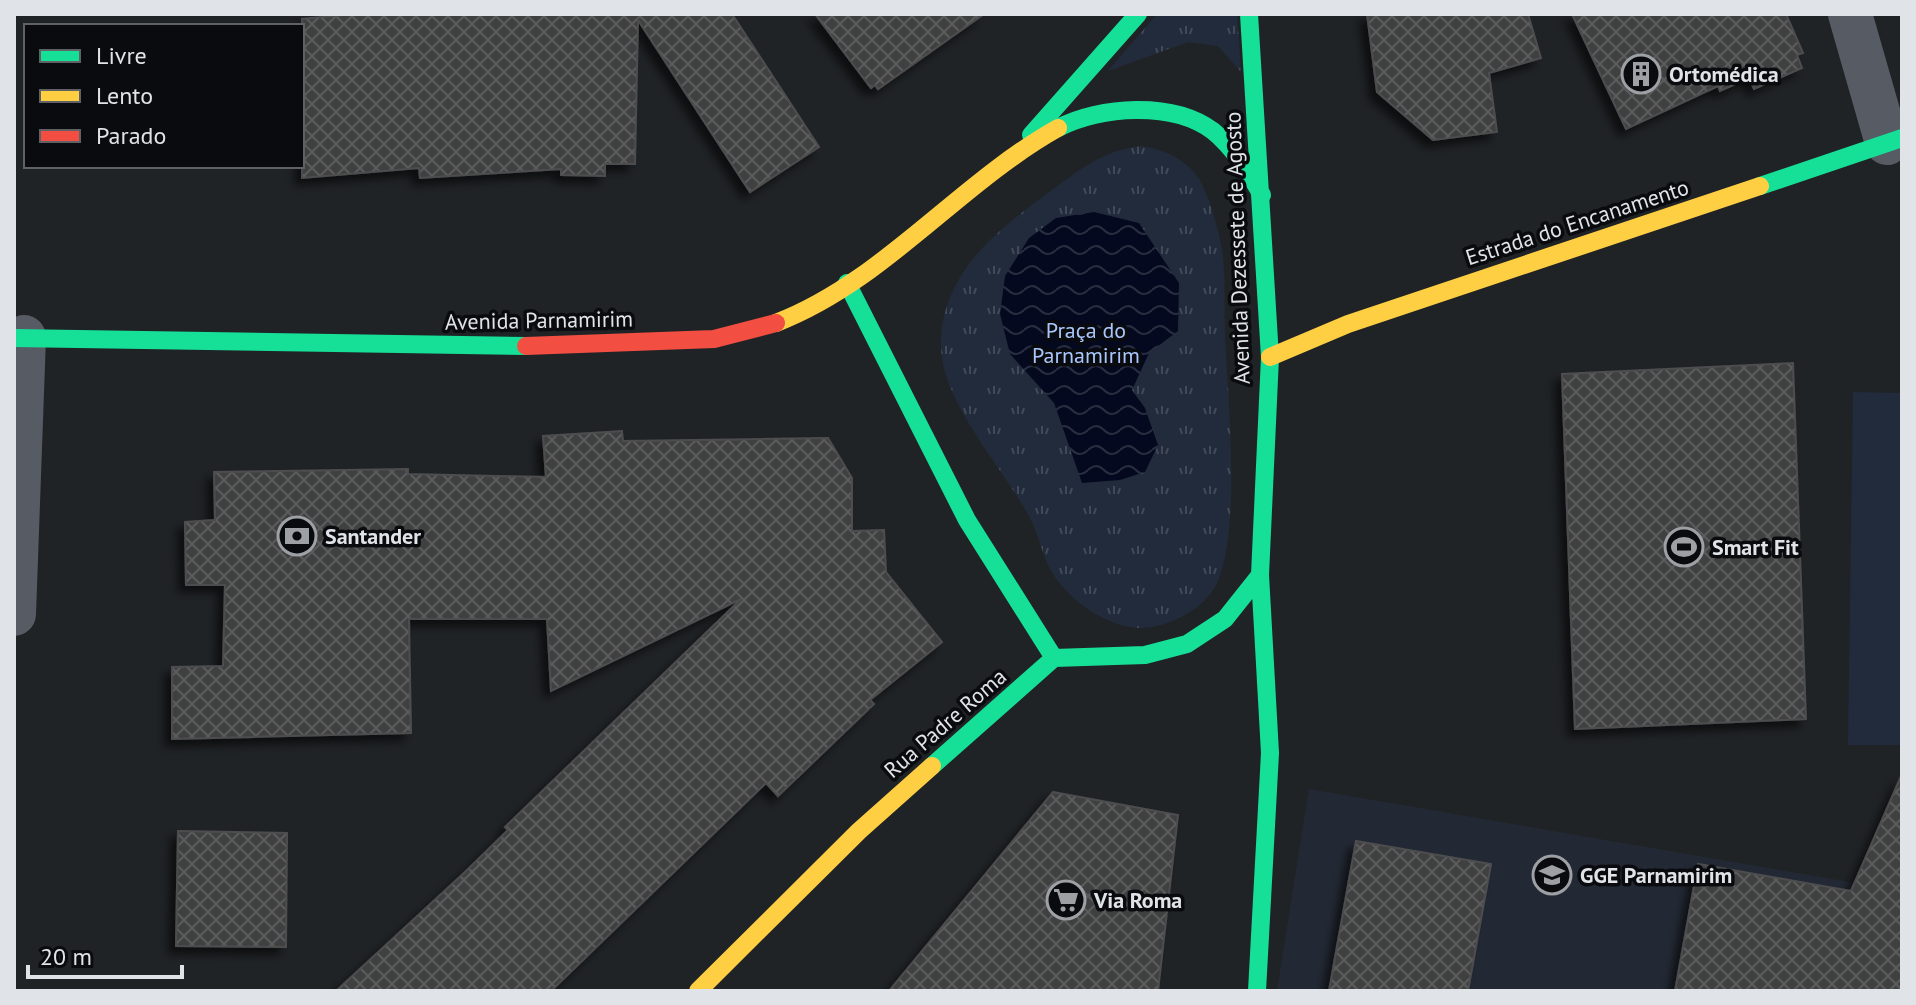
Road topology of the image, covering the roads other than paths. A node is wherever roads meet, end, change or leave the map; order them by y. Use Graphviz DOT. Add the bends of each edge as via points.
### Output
graph roads {
  1 [pos="1138,14"];
  2 [pos="1249,14"];
  3 [pos="1850,14"];
  4 [pos="1895,141"];
  5 [pos="1010,158"];
  6 [pos="1262,195"];
  7 [pos="847,283"];
  8 [pos="19,337"];
  9 [pos="1270,357"];
  10 [pos="1260,575"];
  11 [pos="14,614"];
  12 [pos="1054,658"];
  13 [pos="698,991"];
  14 [pos="1257,991"];
  1 -- 5 [label="main road"];
  2 -- 6 [label="main road, Avenida Dezessete de Agosto"];
  3 -- 4 [label="street"];
  4 -- 9 [label="main road, Estrada do Encanamento" via="1348,324"];
  5 -- 6 [label="main road" via="1064,125 1123,111 1169,115 1206,127 1237,155"];
  5 -- 7 [label="main road, Avenida Parnamirim"];
  6 -- 9 [label="main road, Avenida Dezessete de Agosto"];
  7 -- 8 [label="main road, Avenida Parnamirim" via="752,332 690,341 549,348"];
  7 -- 12 [label="main road" via="967,520"];
  8 -- 11 [label="street"];
  9 -- 10 [label="main road, Avenida Dezessete de Agosto"];
  10 -- 12 [label="main road" via="1226,618 1196,641 1152,657"];
  10 -- 14 [label="main road, Avenida Dezessete de Agosto" via="1270,753"];
  12 -- 13 [label="main road, Rua Padre Roma" via="859,831"];
}
